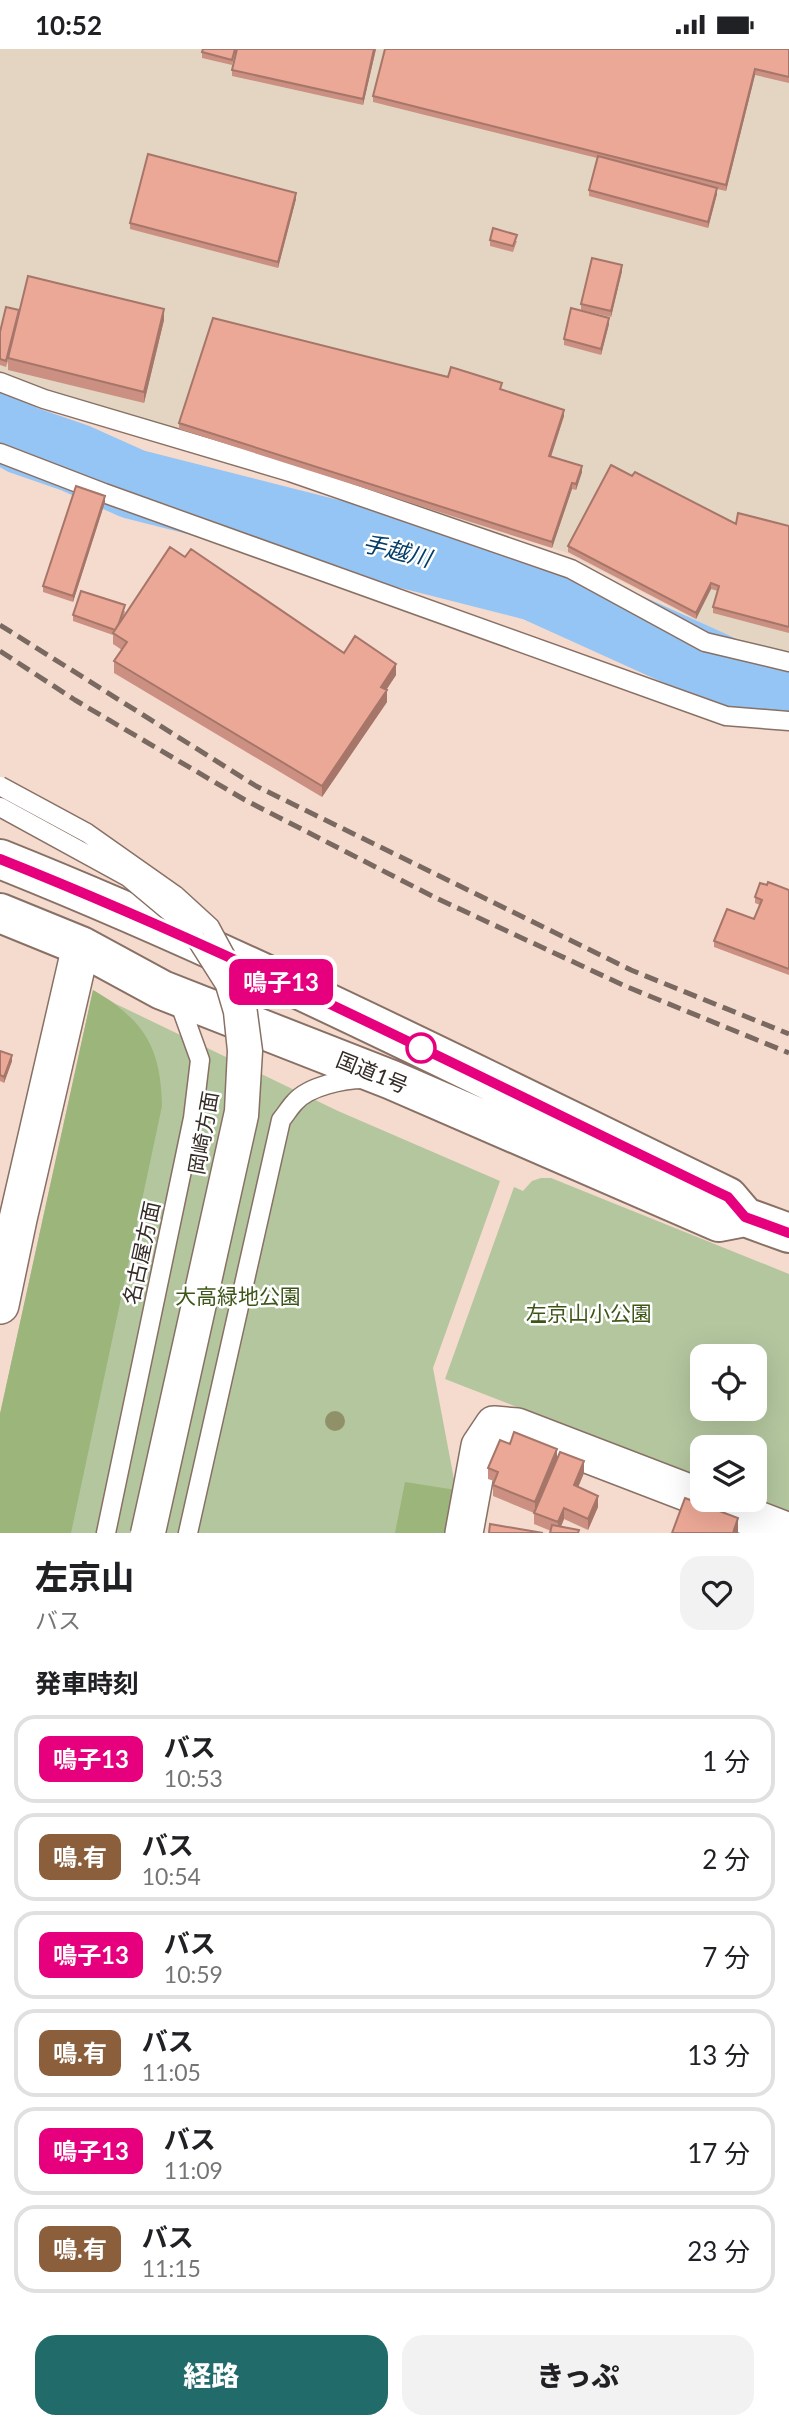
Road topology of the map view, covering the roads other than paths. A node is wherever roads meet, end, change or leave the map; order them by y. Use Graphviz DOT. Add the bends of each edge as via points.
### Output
graph roads {
  1 [pos="0,382"];
  2 [pos="0,453"];
  3 [pos="789,663"];
  4 [pos="789,721"];
  5 [pos="0,786"];
  6 [pos="0,807"];
  7 [pos="0,859"];
  8 [pos="0,913"];
  9 [pos="81,946"];
  10 [pos="162,990"];
  11 [pos="392,1080"];
  12 [pos="745,1217"];
  13 [pos="9,1219"];
  14 [pos="789,1233"];
  15 [pos="0,1305"];
  16 [pos="690,1494"];
  17 [pos="737,1512"];
  18 [pos="789,1532"];
  19 [pos="106,1533"];
  20 [pos="139,1533"];
  21 [pos="156,1533"];
  22 [pos="188,1533"];
  23 [pos="464,1533"];
  1 -- 3 [label="lane" via="290,472 571,569 705,642"];
  2 -- 4 [label="lane" via="726,716"];
  5 -- 21 [label="lane, bridge" via="87,833 175,895 210,927 247,1006 253,1051 249,1117"];
  6 -- 20 [label="lane, 岡崎方面, bridge" via="128,877 188,928 225,985 233,1013 237,1051 234,1111"];
  7 -- 12 [label="highway, 国道1号" via="330,1005 728,1197"];
  8 -- 9 [label="highway, 国道1号"];
  9 -- 10 [label="highway, 国道1号"];
  9 -- 13 [label="street"];
  10 -- 11 [label="highway, 国道1号"];
  10 -- 19 [label="lane, 名古屋方面" via="182,1010 200,1060 193,1118"];
  11 -- 12 [label="highway, 国道1号" via="719,1222"];
  11 -- 22 [label="lane" via="347,1079 319,1088 296,1100 282,1120"];
  12 -- 14 [label="highway, 国道1号"];
  13 -- 15 [label="street"];
  16 -- 23 [label="street" via="517,1426 494,1425 480,1446"];
  17 -- 18 [label="street"];
}
